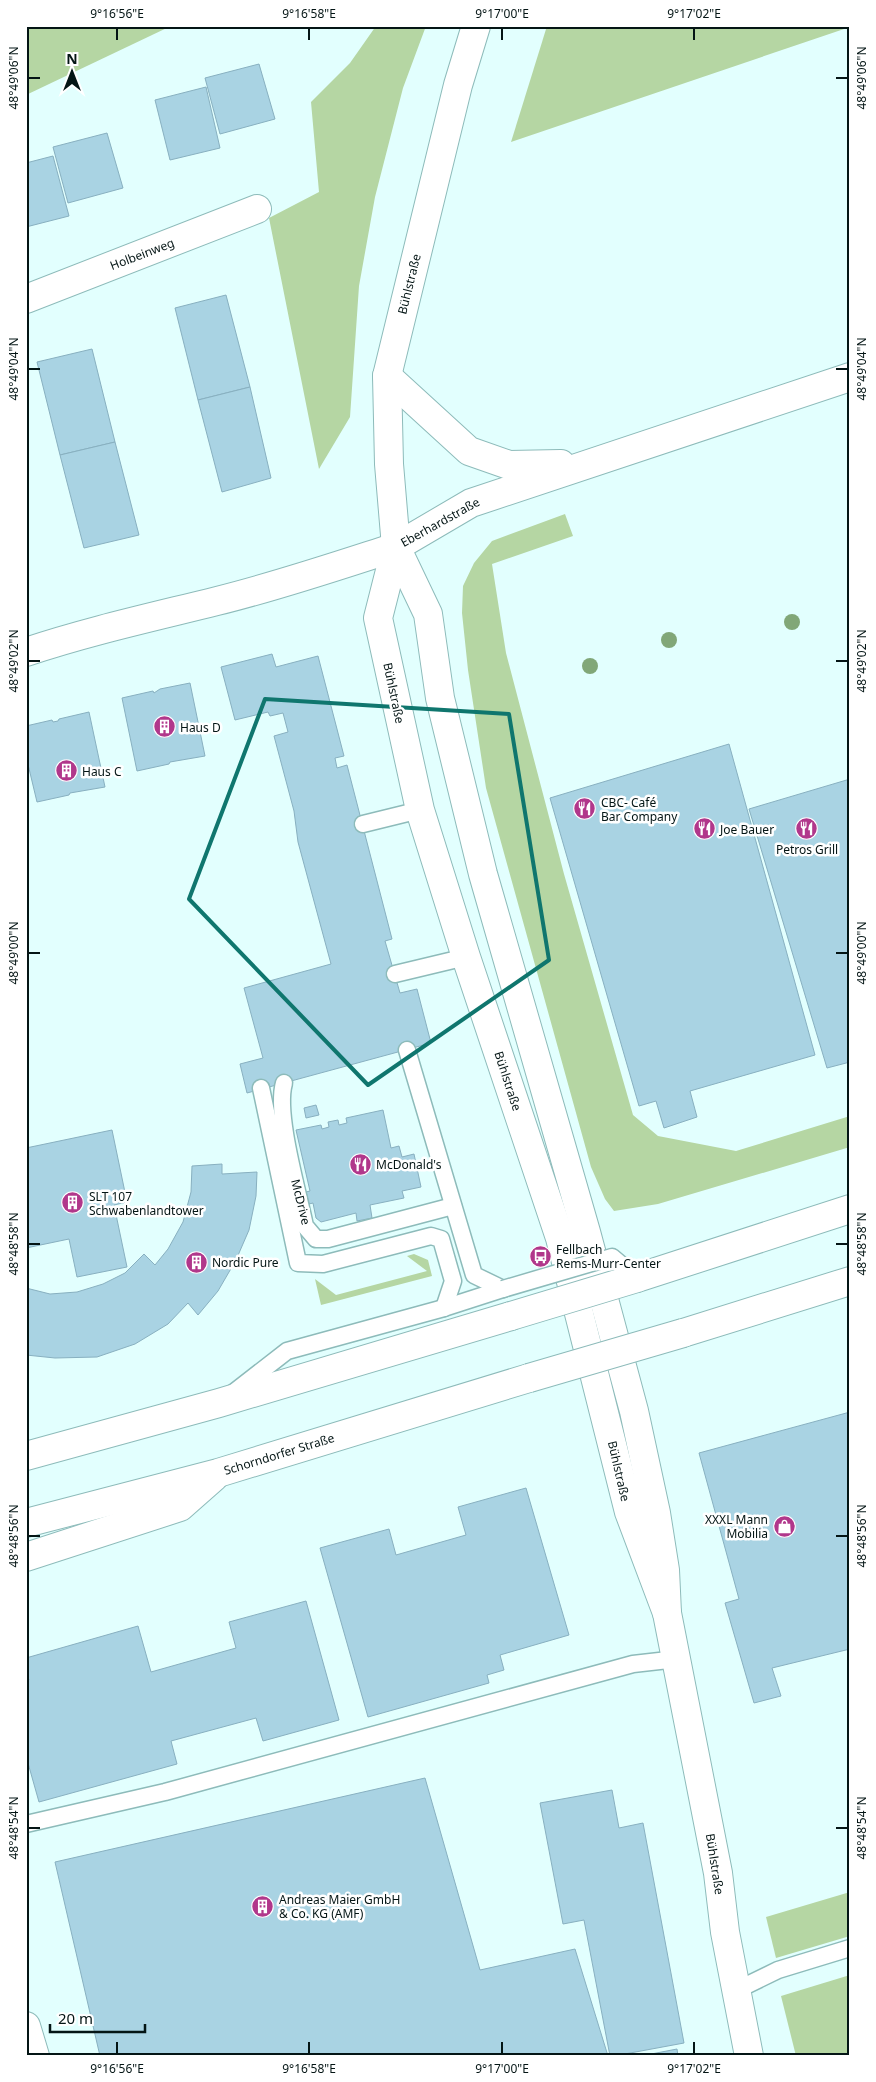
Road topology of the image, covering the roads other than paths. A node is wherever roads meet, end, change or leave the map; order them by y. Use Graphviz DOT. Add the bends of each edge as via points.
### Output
graph roads {
  1 [pos="476,26"];
  2 [pos="257,209"];
  3 [pos="26,299"];
  4 [pos="387,376"];
  5 [pos="850,377"];
  6 [pos="585,464"];
  7 [pos="396,547"];
  8 [pos="26,652"];
  9 [pos="420,810"];
  10 [pos="363,824"];
  11 [pos="466,957"];
  12 [pos="394,974"];
  13 [pos="407,1050"];
  14 [pos="284,1083"];
  15 [pos="261,1088"];
  16 [pos="453,1206"];
  17 [pos="850,1209"];
  18 [pos="637,1278"];
  19 [pos="850,1281"];
  20 [pos="503,1290"];
  21 [pos="444,1308"];
  22 [pos="219,1403"];
  23 [pos="26,1456"];
  24 [pos="218,1473"];
  25 [pos="26,1523"];
  26 [pos="26,1557"];
  27 [pos="667,1613"];
  28 [pos="677,1658"];
  29 [pos="26,1824"];
  30 [pos="850,1948"];
  31 [pos="737,1990"];
  32 [pos="26,2026"];
  33 [pos="34,2056"];
  34 [pos="749,2056"];
  1 -- 4 [label="main road, Bühlstraße" via="456,94"];
  2 -- 3 [label="main road, Holbeinweg"];
  4 -- 6 [label="main road" via="469,451 508,465"];
  4 -- 7 [label="main road, Bühlstraße" via="389,464"];
  5 -- 6 [label="main road, Eberhardstraße"];
  6 -- 7 [label="main road, Eberhardstraße" via="471,503"];
  7 -- 8 [label="main road, Eberhardstraße" via="219,601 124,623"];
  7 -- 9 [label="main road, Bühlstraße" via="378,618"];
  7 -- 27 [label="main road, Bühlstraße" via="428,614 440,698 483,874 634,1411 656,1513 665,1570"];
  9 -- 10 [label="lane"];
  9 -- 11 [label="main road, Bühlstraße"];
  11 -- 12 [label="lane"];
  11 -- 27 [label="main road, Bühlstraße" via="560,1238 629,1512"];
  13 -- 16 [label="lane"];
  14 -- 16 [label="lane, McDrive" via="280,1095 285,1130 305,1226 316,1239 328,1239"];
  15 -- 21 [label="lane" via="298,1263 323,1264 431,1236 441,1239 453,1281"];
  16 -- 20 [label="lane" via="474,1275"];
  17 -- 18 [label="main road"];
  18 -- 20 [label="lane, bridge" via="612,1258"];
  18 -- 22 [label="main road, bridge"];
  19 -- 24 [label="main road, Schorndorfer Straße, bridge"];
  20 -- 21 [label="lane"];
  21 -- 22 [label="lane" via="287,1351"];
  22 -- 23 [label="main road"];
  24 -- 25 [label="main road, Schorndorfer Straße"];
  24 -- 26 [label="main road" via="180,1507"];
  27 -- 28 [label="main road, Bühlstraße"];
  28 -- 29 [label="lane" via="633,1664 165,1792"];
  28 -- 31 [label="main road, Bühlstraße"];
  30 -- 31 [label="lane" via="778,1970"];
  31 -- 34 [label="main road, Bühlstraße"];
  32 -- 33 [label="main road"];
}
